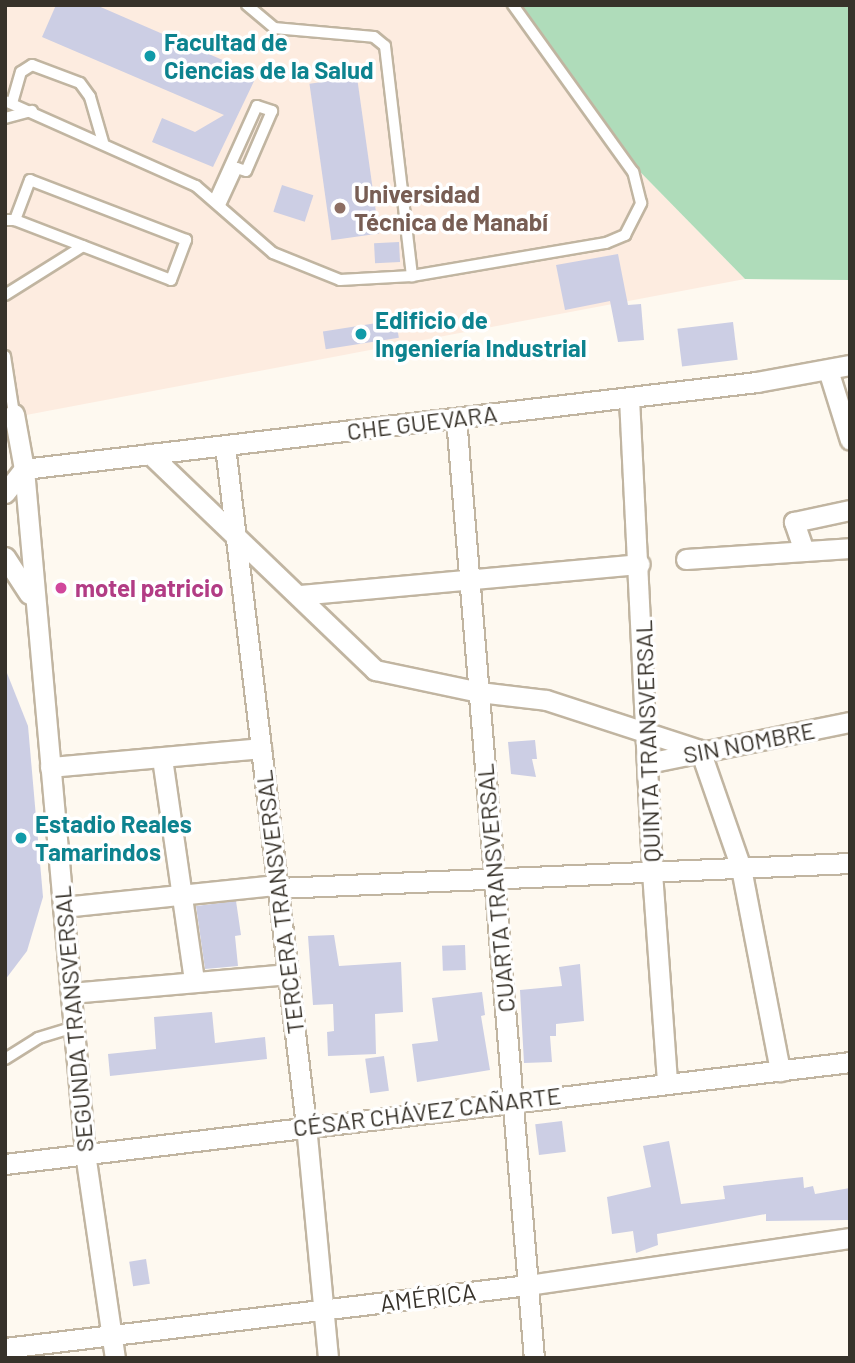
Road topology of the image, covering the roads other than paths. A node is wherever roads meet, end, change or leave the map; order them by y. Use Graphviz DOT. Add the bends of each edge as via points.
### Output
graph roads {
  1 [pos="247,5"];
  2 [pos="513,5"];
  3 [pos="8,102"];
  4 [pos="33,111"];
  5 [pos="5,118"];
  6 [pos="103,142"];
  7 [pos="218,202"];
  8 [pos="10,220"];
  9 [pos="83,246"];
  10 [pos="412,276"];
  11 [pos="5,295"];
  12 [pos="5,356"];
  13 [pos="850,365"];
  14 [pos="828,370"];
  15 [pos="7,383"];
  16 [pos="629,398"];
  17 [pos="14,414"];
  18 [pos="456,418"];
  19 [pos="850,440"];
  20 [pos="225,446"];
  21 [pos="150,454"];
  22 [pos="24,470"];
  23 [pos="5,493"];
  24 [pos="850,510"];
  25 [pos="235,533"];
  26 [pos="850,548"];
  27 [pos="804,551"];
  28 [pos="5,557"];
  29 [pos="687,559"];
  30 [pos="640,564"];
  31 [pos="470,581"];
  32 [pos="299,595"];
  33 [pos="35,610"];
  34 [pos="479,692"];
  35 [pos="850,722"];
  36 [pos="648,735"];
  37 [pos="261,748"];
  38 [pos="700,750"];
  39 [pos="162,758"];
  40 [pos="648,763"];
  41 [pos="50,767"];
  42 [pos="850,863"];
  43 [pos="741,868"];
  44 [pos="652,872"];
  45 [pos="494,879"];
  46 [pos="277,887"];
  47 [pos="183,894"];
  48 [pos="63,907"];
  49 [pos="288,974"];
  50 [pos="194,981"];
  51 [pos="71,993"];
  52 [pos="74,1027"];
  53 [pos="5,1059"];
  54 [pos="850,1062"];
  55 [pos="780,1070"];
  56 [pos="667,1083"];
  57 [pos="513,1101"];
  58 [pos="306,1125"];
  59 [pos="85,1153"];
  60 [pos="5,1164"];
  61 [pos="850,1238"];
  62 [pos="528,1285"];
  63 [pos="323,1309"];
  64 [pos="112,1336"];
  65 [pos="5,1348"];
  66 [pos="115,1358"];
  67 [pos="328,1358"];
  68 [pos="534,1358"];
  1 -- 10 [label="lane" via="274,28 374,37 385,46"];
  2 -- 10 [label="lane" via="633,172 641,204 625,235 606,243"];
  3 -- 4 [label="lane"];
  3 -- 6 [label="lane" via="26,67 39,66 70,78 86,89"];
  4 -- 5 [label="lane"];
  4 -- 6 [label="lane"];
  6 -- 7 [label="lane" via="197,186"];
  7 -- 7 [label="lane" via="257,106 272,111 246,171 237,168"];
  7 -- 10 [label="lane" via="273,253 315,274 366,282"];
  8 -- 9 [label="lane"];
  8 -- 9 [label="lane" via="30,180 186,240 171,280"];
  9 -- 11 [label="lane"];
  12 -- 15 [label="lane"];
  13 -- 14 [label="street, CHE GUEVARA"];
  14 -- 16 [label="street, CHE GUEVARA"];
  14 -- 19 [label="street"];
  15 -- 17 [label="lane"];
  16 -- 18 [label="street, CHE GUEVARA"];
  16 -- 30 [label="street, QUINTA TRANSVERSAL"];
  17 -- 22 [label="street"];
  18 -- 20 [label="street, CHE GUEVARA"];
  18 -- 31 [label="street, CUARTA TRANSVERSAL"];
  20 -- 21 [label="street, CHE GUEVARA"];
  20 -- 25 [label="street, TERCERA TRANSVERSAL"];
  21 -- 22 [label="street, CHE GUEVARA"];
  21 -- 25 [label="street"];
  22 -- 23 [label="street"];
  22 -- 33 [label="street, SEGUNDA TRANSVERSAL"];
  24 -- 27 [label="street" via="794,522"];
  25 -- 32 [label="street"];
  25 -- 37 [label="street, TERCERA TRANSVERSAL"];
  26 -- 27 [label="street"];
  27 -- 29 [label="street"];
  28 -- 33 [label="street" via="21,576"];
  30 -- 31 [label="street"];
  30 -- 36 [label="street, QUINTA TRANSVERSAL"];
  31 -- 32 [label="street"];
  31 -- 34 [label="street, CUARTA TRANSVERSAL"];
  32 -- 34 [label="street" via="375,670"];
  33 -- 41 [label="street, SEGUNDA TRANSVERSAL"];
  34 -- 36 [label="street" via="545,700"];
  34 -- 45 [label="street, CUARTA TRANSVERSAL"];
  35 -- 38 [label="street, SIN NOMBRE"];
  36 -- 38 [label="street"];
  36 -- 40 [label="street, QUINTA TRANSVERSAL"];
  37 -- 39 [label="street"];
  37 -- 46 [label="street, TERCERA TRANSVERSAL"];
  38 -- 40 [label="street, SIN NOMBRE"];
  38 -- 43 [label="street"];
  39 -- 41 [label="street"];
  39 -- 47 [label="street"];
  40 -- 44 [label="street, QUINTA TRANSVERSAL"];
  41 -- 48 [label="street, SEGUNDA TRANSVERSAL"];
  42 -- 43 [label="street"];
  43 -- 44 [label="street"];
  43 -- 55 [label="street"];
  44 -- 45 [label="street"];
  44 -- 56 [label="street, QUINTA TRANSVERSAL"];
  45 -- 46 [label="street"];
  45 -- 57 [label="street, CUARTA TRANSVERSAL"];
  46 -- 47 [label="street"];
  46 -- 49 [label="street, TERCERA TRANSVERSAL"];
  47 -- 48 [label="street"];
  47 -- 50 [label="street"];
  48 -- 51 [label="street, SEGUNDA TRANSVERSAL"];
  49 -- 50 [label="street"];
  49 -- 58 [label="street, TERCERA TRANSVERSAL"];
  50 -- 51 [label="street"];
  51 -- 52 [label="street, SEGUNDA TRANSVERSAL"];
  52 -- 53 [label="lane" via="38,1038"];
  52 -- 59 [label="street, SEGUNDA TRANSVERSAL"];
  54 -- 55 [label="street, CÉSAR CHÁVEZ CAÑARTE"];
  55 -- 56 [label="street, CÉSAR CHÁVEZ CAÑARTE"];
  56 -- 57 [label="street, CÉSAR CHÁVEZ CAÑARTE"];
  57 -- 58 [label="street, CÉSAR CHÁVEZ CAÑARTE"];
  57 -- 62 [label="street, CUARTA TRANSVERSAL"];
  58 -- 59 [label="street, CÉSAR CHÁVEZ CAÑARTE"];
  58 -- 63 [label="street, TERCERA TRANSVERSAL"];
  59 -- 60 [label="street, CÉSAR CHÁVEZ CAÑARTE"];
  59 -- 64 [label="street, SEGUNDA TRANSVERSAL"];
  61 -- 62 [label="street, AMÉRICA"];
  62 -- 63 [label="street, AMÉRICA"];
  62 -- 68 [label="street, CUARTA TRANSVERSAL"];
  63 -- 64 [label="street, AMÉRICA"];
  63 -- 67 [label="street, TERCERA TRANSVERSAL"];
  64 -- 65 [label="street, AMÉRICA"];
  64 -- 66 [label="street, SEGUNDA TRANSVERSAL"];
}
